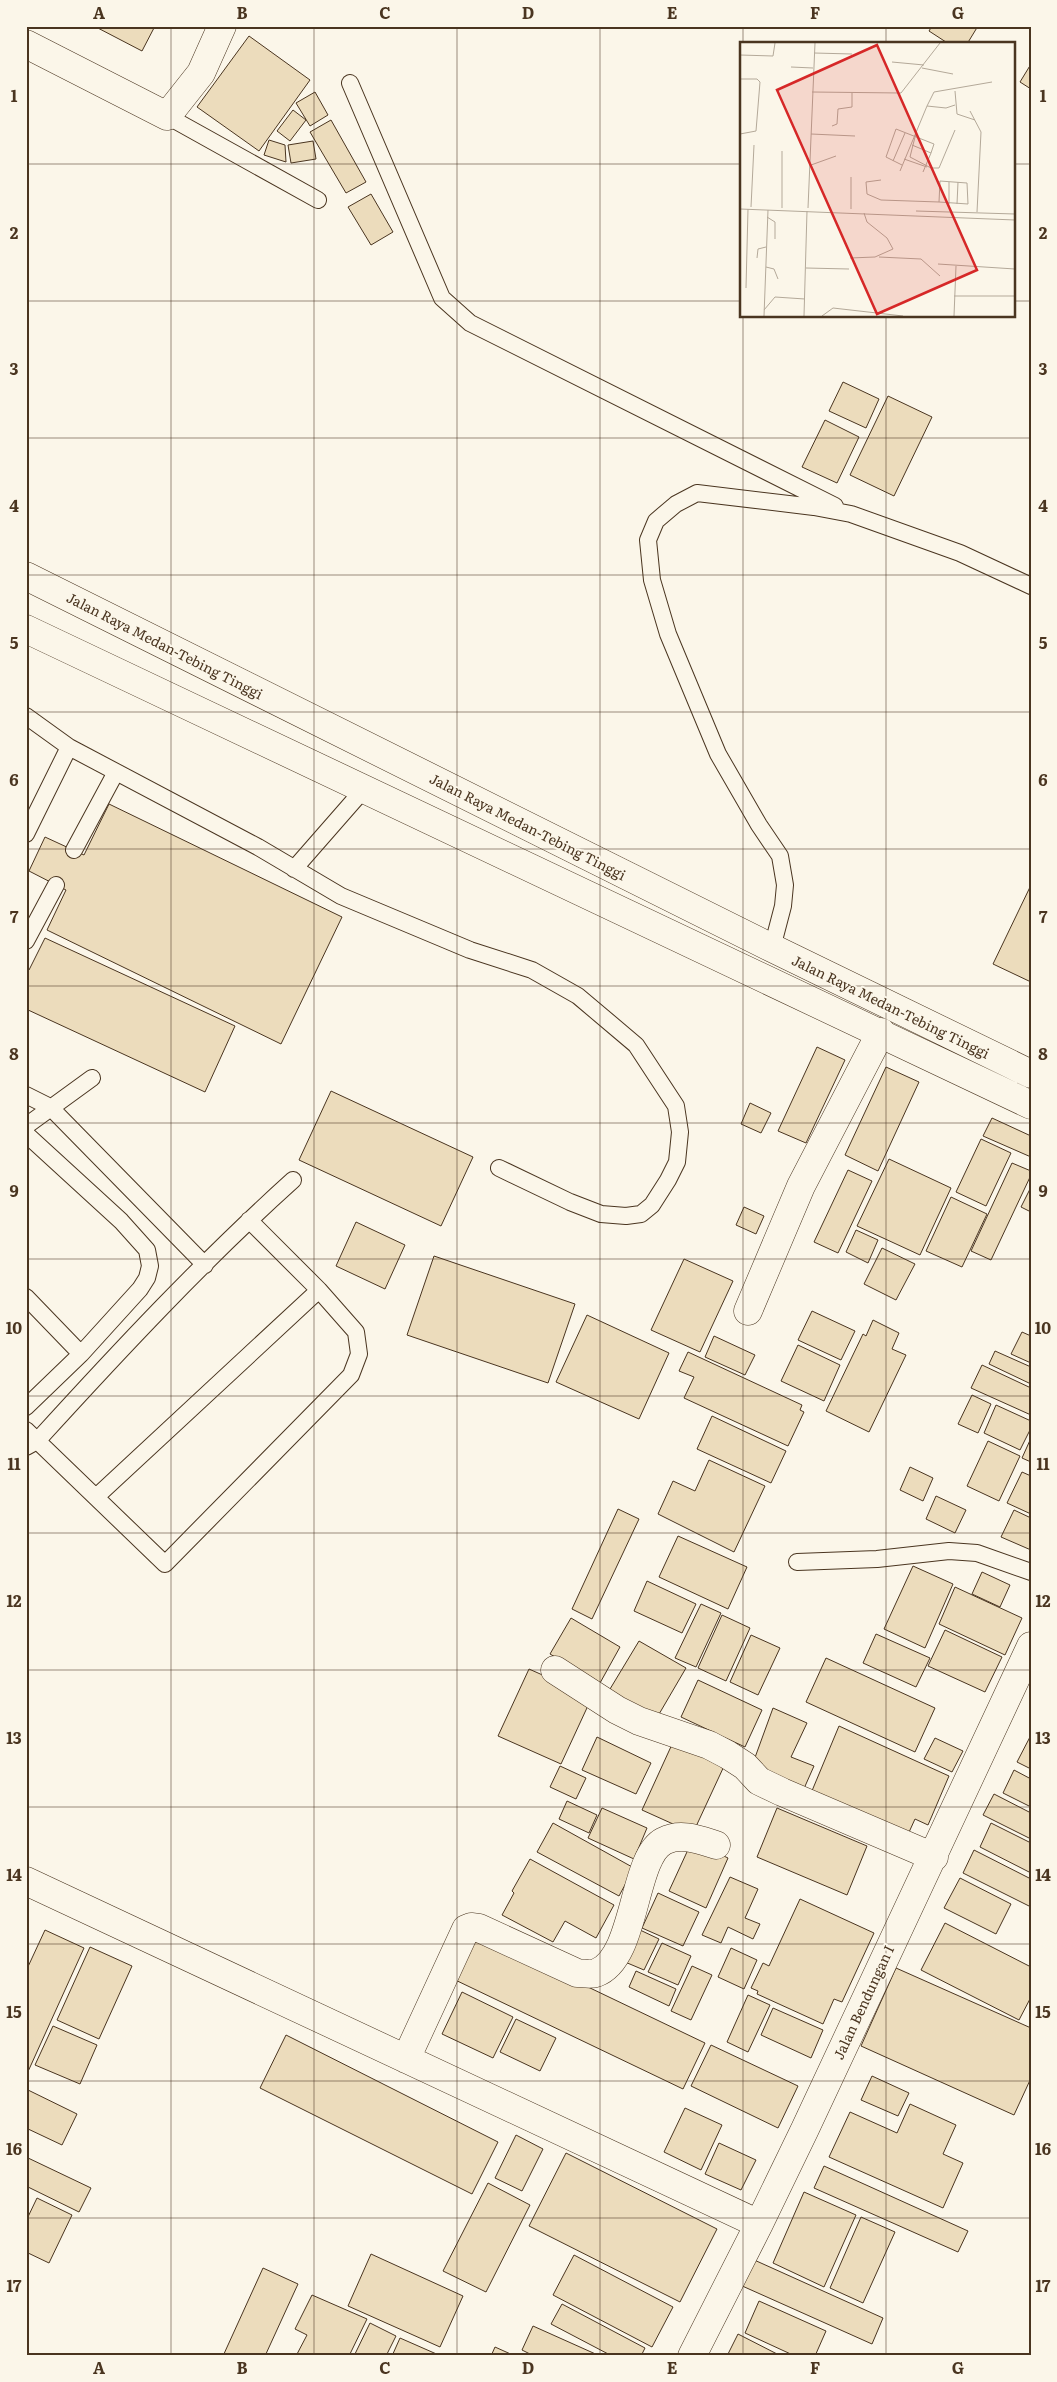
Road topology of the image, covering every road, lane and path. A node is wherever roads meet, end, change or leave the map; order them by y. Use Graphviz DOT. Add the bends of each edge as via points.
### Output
graph roads {
  1 [pos="222,26"];
  2 [pos="26,44"];
  3 [pos="350,83"];
  4 [pos="167,116"];
  5 [pos="318,200"];
  6 [pos="851,514"];
  7 [pos="26,576"];
  8 [pos="1031,586"];
  9 [pos="26,630"];
  10 [pos="26,716"];
  11 [pos="69,747"];
  12 [pos="116,772"];
  13 [pos="364,789"];
  14 [pos="26,834"];
  15 [pos="74,850"];
  16 [pos="294,869"];
  17 [pos="56,885"];
  18 [pos="26,941"];
  19 [pos="772,948"];
  20 [pos="881,1032"];
  21 [pos="1031,1074"];
  22 [pos="92,1078"];
  23 [pos="26,1095"];
  24 [pos="1031,1104"];
  25 [pos="50,1107"];
  26 [pos="26,1126"];
  27 [pos="26,1134"];
  28 [pos="499,1168"];
  29 [pos="293,1180"];
  30 [pos="249,1220"];
  31 [pos="205,1265"];
  32 [pos="319,1290"];
  33 [pos="26,1297"];
  34 [pos="748,1311"];
  35 [pos="81,1354"];
  36 [pos="26,1407"];
  37 [pos="30,1439"];
  38 [pos="96,1496"];
  39 [pos="797,1562"];
  40 [pos="1031,1572"];
  41 [pos="1031,1646"];
  42 [pos="555,1670"];
  43 [pos="716,1846"];
  44 [pos="934,1857"];
  45 [pos="26,1881"];
  46 [pos="406,2059"];
  47 [pos="759,2224"];
  48 [pos="692,2356"];
  1 -- 4 [label="main road" via="200,73"];
  2 -- 4 [label="main road"];
  3 -- 6 [label="lane" via="442,298 453,309 470,323"];
  4 -- 5 [label="lane"];
  6 -- 8 [label="lane" via="960,553"];
  6 -- 19 [label="lane" via="696,493 662,514 648,540 652,580 668,634 718,754 780,856 785,884"];
  7 -- 19 [label="main road, Jalan Raya Medan-Tebing Tinggi"];
  9 -- 13 [label="main road, Jalan Raya Medan-Tebing Tinggi"];
  10 -- 11 [label="lane"];
  11 -- 12 [label="lane"];
  11 -- 14 [label="lane"];
  12 -- 15 [label="lane"];
  12 -- 16 [label="lane"];
  13 -- 16 [label="lane"];
  13 -- 20 [label="main road, Jalan Raya Medan-Tebing Tinggi"];
  16 -- 28 [label="lane" via="340,896 470,950 532,970 578,996 636,1045 676,1106 680,1132 677,1162 652,1206 641,1214 601,1214"];
  17 -- 18 [label="lane"];
  19 -- 21 [label="main road, Jalan Raya Medan-Tebing Tinggi"];
  20 -- 24 [label="main road, Jalan Raya Medan-Tebing Tinggi"];
  20 -- 34 [label="main road" via="801,1186"];
  22 -- 25 [label="lane"];
  23 -- 25 [label="lane"];
  25 -- 26 [label="lane"];
  25 -- 31 [label="lane"];
  27 -- 35 [label="lane" via="121,1221 147,1250 150,1266 147,1278"];
  29 -- 30 [label="lane"];
  30 -- 31 [label="lane"];
  30 -- 32 [label="lane"];
  31 -- 37 [label="lane"];
  32 -- 38 [label="lane"];
  32 -- 38 [label="lane" via="356,1332 358,1354 351,1375 166,1564"];
  33 -- 35 [label="lane"];
  35 -- 36 [label="lane"];
  37 -- 38 [label="lane"];
  39 -- 40 [label="lane" via="877,1559 949,1551 977,1553"];
  41 -- 44 [label="main road, Jalan Bendungan I"];
  42 -- 44 [label="main road" via="639,1721 709,1745 728,1755 759,1781"];
  43 -- 46 [label="main road" via="692,1837 674,1838 660,1844 646,1867 629,1923 611,1962 593,1974 577,1973 479,1928 466,1929"];
  44 -- 47 [label="main road, Jalan Bendungan I" via="898,1926"];
  45 -- 46 [label="main road"];
  46 -- 47 [label="main road"];
  47 -- 48 [label="main road, Jalan Bendungan I"];
}
